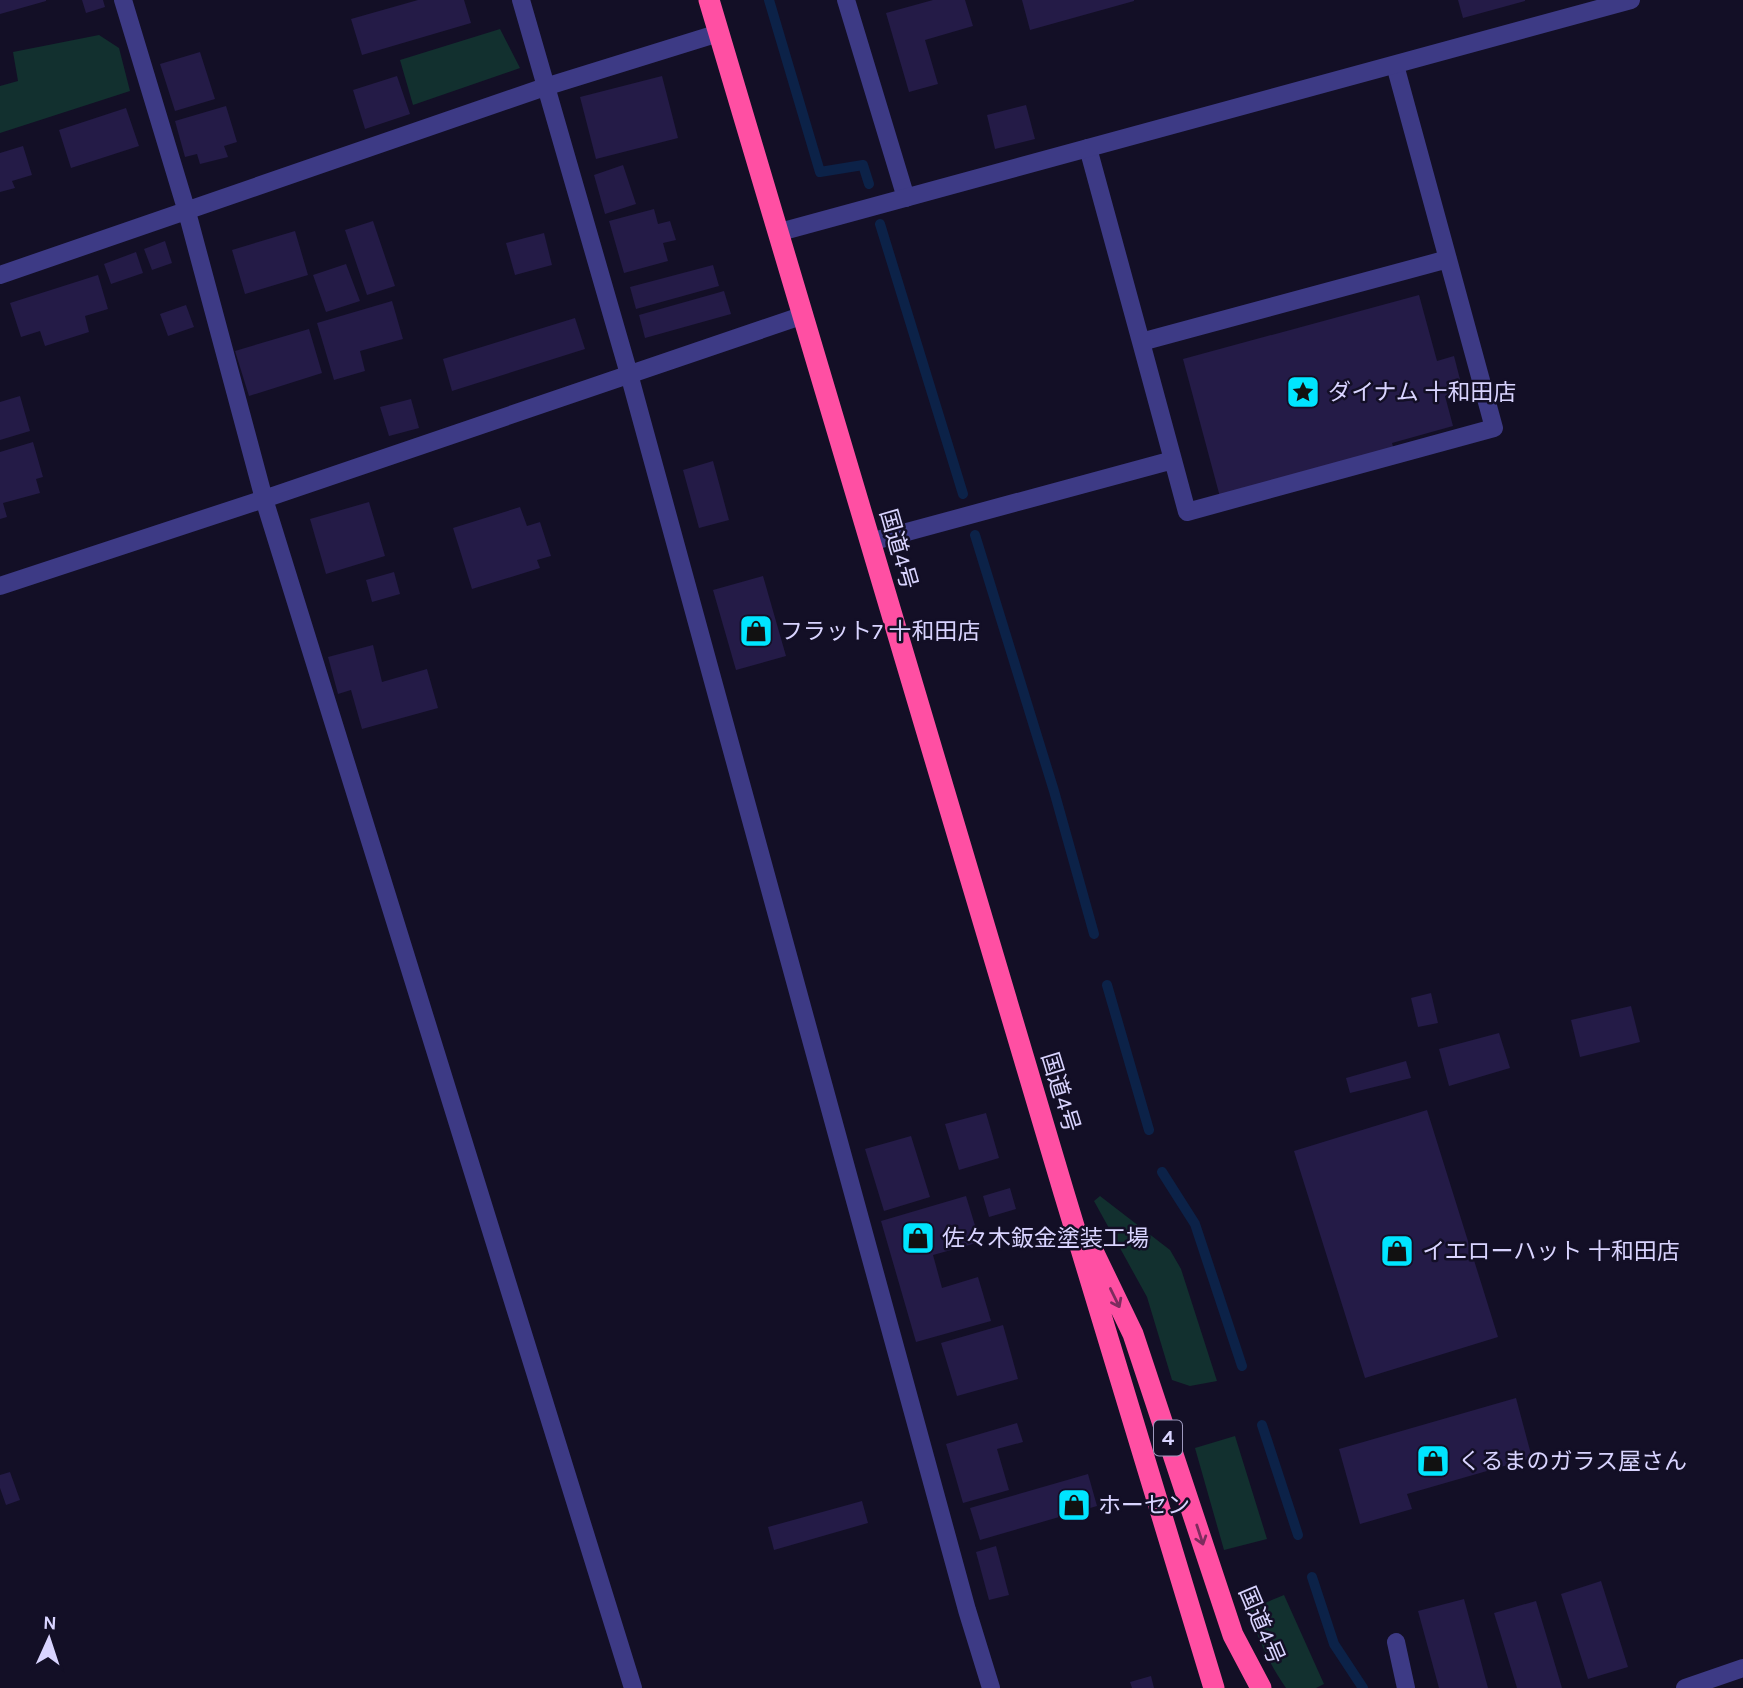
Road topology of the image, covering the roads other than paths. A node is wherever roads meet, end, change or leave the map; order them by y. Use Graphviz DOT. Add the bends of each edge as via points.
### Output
graph roads {
  1 [pos="123,0"];
  2 [pos="521,0"];
  3 [pos="709,0"];
  4 [pos="846,0"];
  5 [pos="1630,0"];
  6 [pos="719,33"];
  7 [pos="1395,65"];
  8 [pos="545,87"];
  9 [pos="1088,148"];
  10 [pos="906,198"];
  11 [pos="187,212"];
  12 [pos="780,232"];
  13 [pos="1448,258"];
  14 [pos="0,275"];
  15 [pos="804,314"];
  16 [pos="1140,342"];
  17 [pos="629,374"];
  18 [pos="1172,460"];
  19 [pos="264,499"];
  20 [pos="870,542"];
  21 [pos="0,586"];
  22 [pos="1064,1193"];
  23 [pos="1396,1642"];
  24 [pos="1743,1668"];
  25 [pos="633,1688"];
  26 [pos="991,1688"];
  27 [pos="1214,1688"];
  28 [pos="1261,1688"];
  29 [pos="1406,1688"];
  30 [pos="1685,1688"];
  1 -- 11 [label="street"];
  2 -- 8 [label="street"];
  3 -- 6 [label="highway, 国道4号 / 4"];
  4 -- 10 [label="street"];
  5 -- 7 [label="street"];
  6 -- 8 [label="street"];
  6 -- 12 [label="highway, 国道4号 / 4"];
  7 -- 9 [label="street"];
  7 -- 13 [label="street"];
  8 -- 11 [label="street"];
  8 -- 17 [label="street"];
  9 -- 10 [label="street"];
  9 -- 16 [label="street"];
  10 -- 12 [label="street"];
  11 -- 14 [label="street"];
  11 -- 19 [label="street"];
  12 -- 15 [label="highway, 国道4号 / 4"];
  13 -- 16 [label="street"];
  13 -- 18 [label="street" via="1494,428 1186,512"];
  15 -- 17 [label="street"];
  15 -- 20 [label="highway, 国道4号 / 4"];
  16 -- 18 [label="street"];
  17 -- 19 [label="street"];
  17 -- 26 [label="street"];
  18 -- 20 [label="street"];
  19 -- 21 [label="street"];
  19 -- 25 [label="street"];
  20 -- 22 [label="highway, 国道4号 / 4"];
  22 -- 27 [label="highway, 国道4号 / 4"];
  22 -- 28 [label="highway, 国道4号 / 4, one-way" via="1133,1335 1233,1635"];
  23 -- 29 [label="street"];
  24 -- 30 [label="street"];
}
